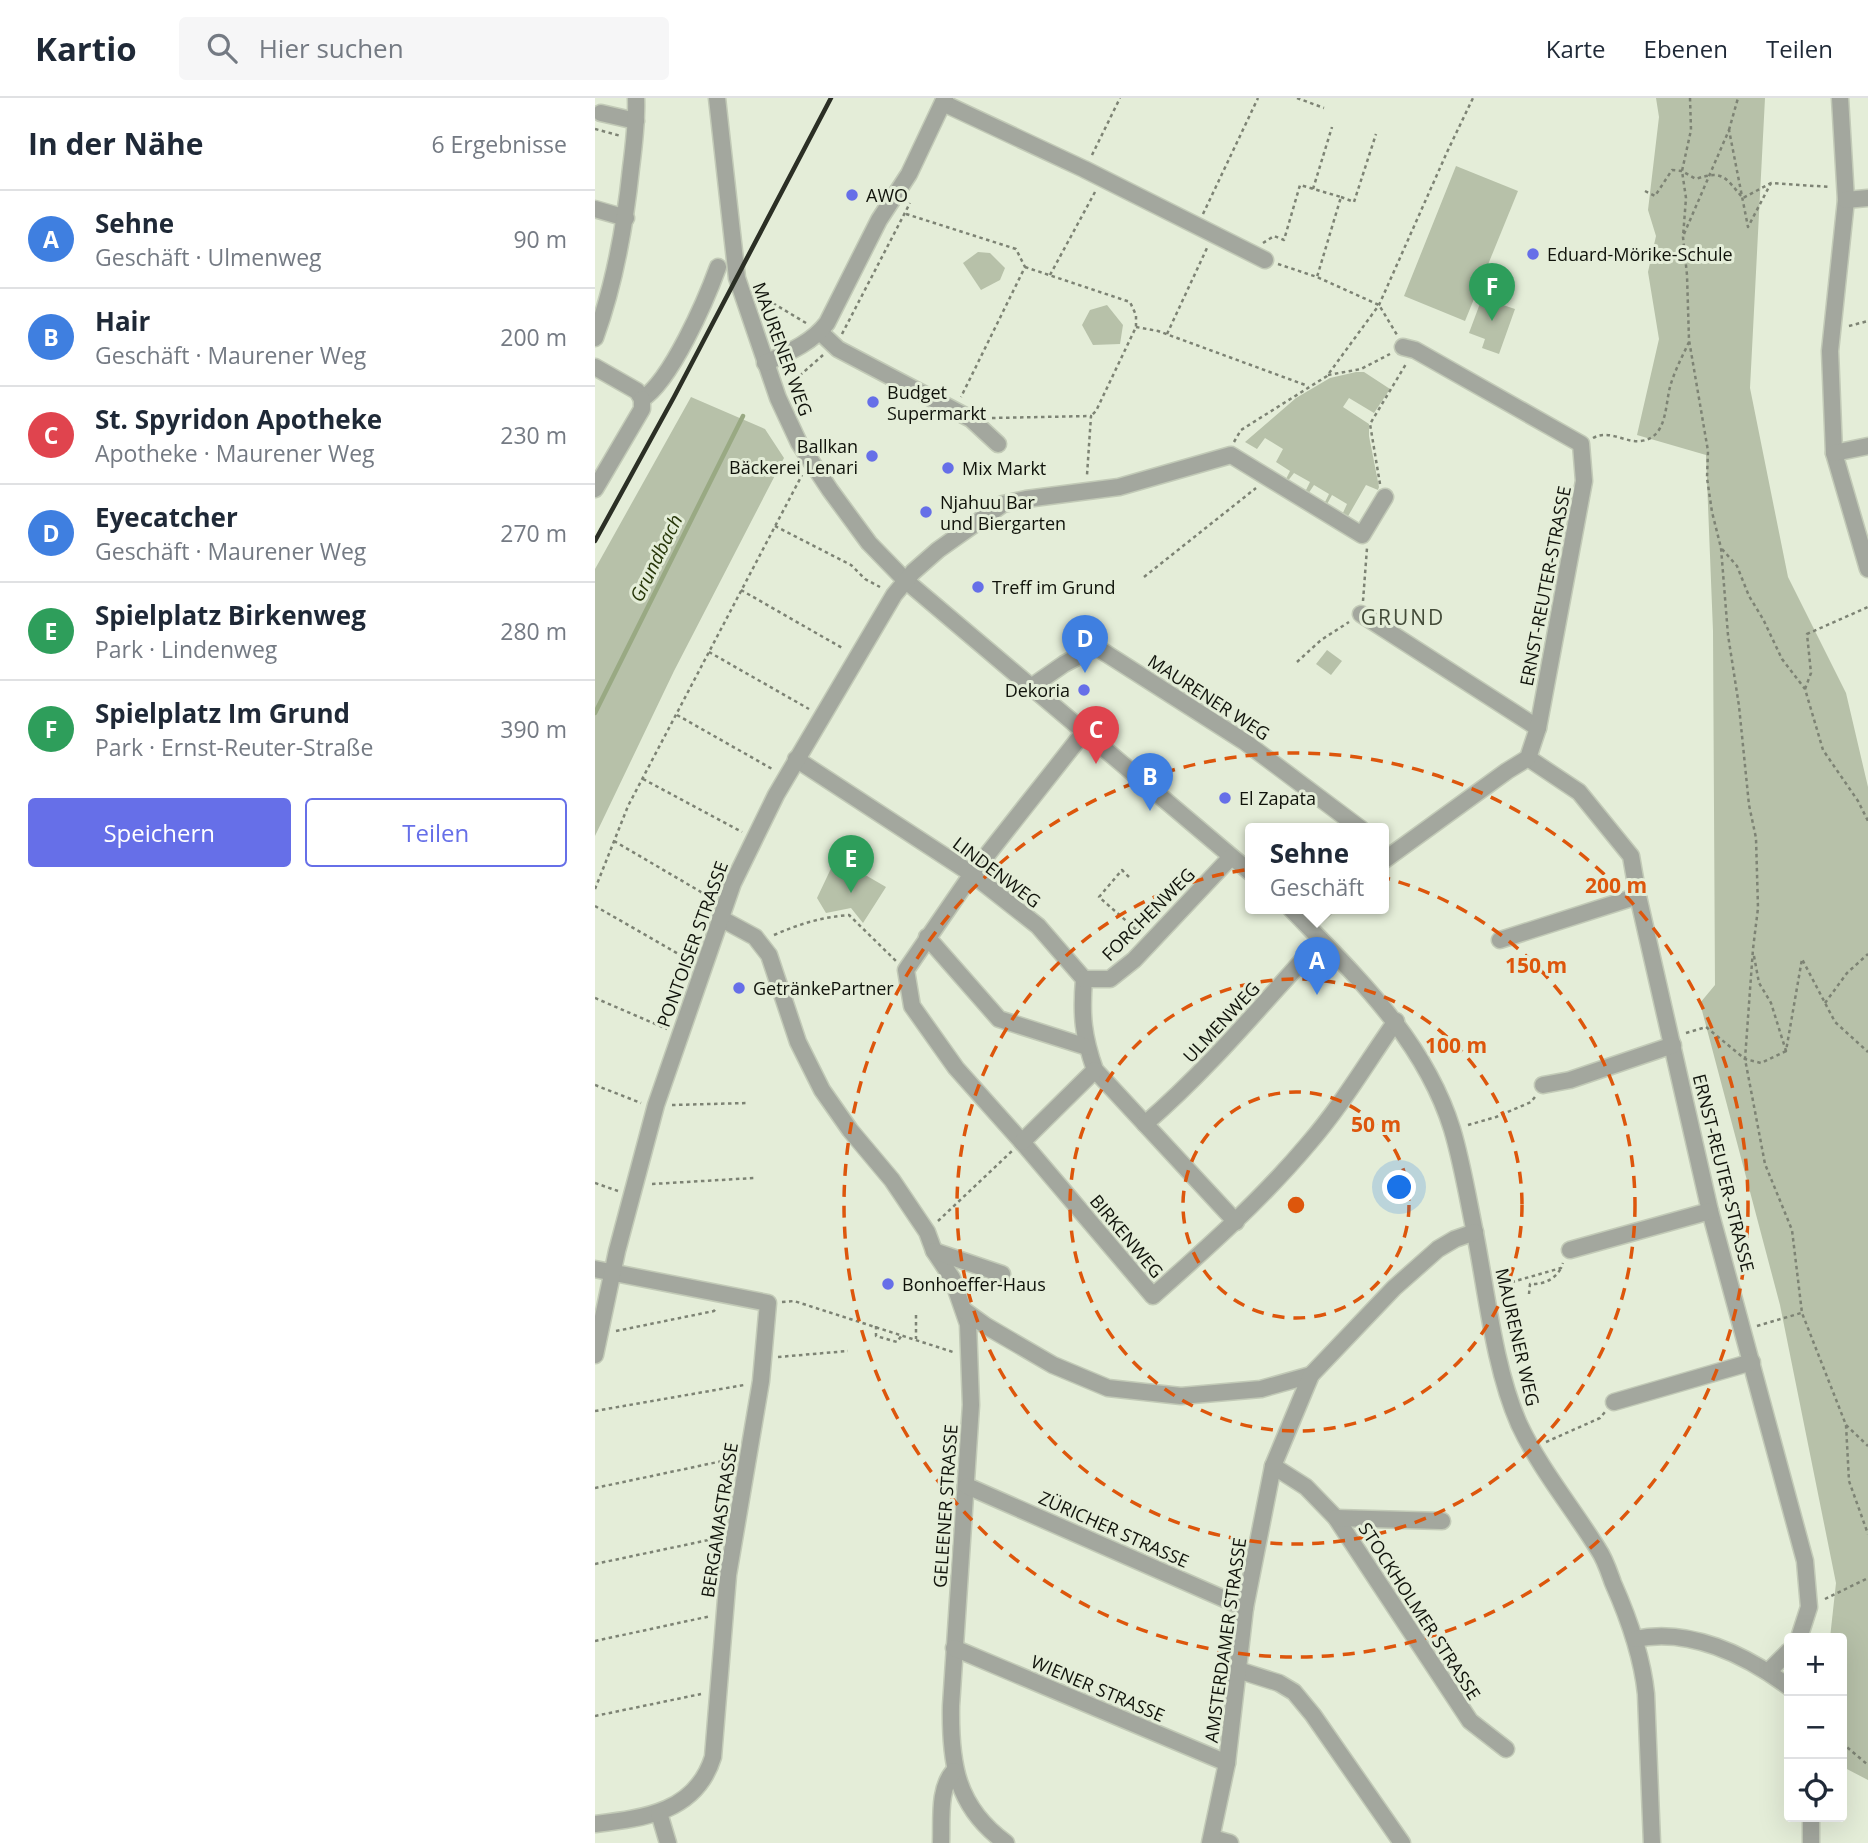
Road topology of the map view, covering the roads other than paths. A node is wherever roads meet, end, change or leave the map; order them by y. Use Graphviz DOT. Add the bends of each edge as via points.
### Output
graph roads {
  1 [pos="636,98"];
  2 [pos="717,98"];
  3 [pos="1840,98"];
  4 [pos="944,100"];
  5 [pos="601,113"];
  6 [pos="636,121"];
  7 [pos="1845,194"];
  8 [pos="1868,198"];
  9 [pos="595,209"];
  10 [pos="626,218"];
  11 [pos="1265,260"];
  12 [pos="718,267"];
  13 [pos="603,287"];
  14 [pos="820,332"];
  15 [pos="595,338"];
  16 [pos="1409,348"];
  17 [pos="765,363"];
  18 [pos="595,367"];
  19 [pos="642,399"];
  20 [pos="998,444"];
  21 [pos="1868,446"];
  22 [pos="1834,453"];
  23 [pos="595,489"];
  24 [pos="1385,497"];
  25 [pos="1868,569"];
  26 [pos="905,580"];
  27 [pos="1361,614"];
  28 [pos="1031,687"];
  29 [pos="1538,728"];
  30 [pos="1084,732"];
  31 [pos="1528,758"];
  32 [pos="796,760"];
  33 [pos="1353,823"];
  34 [pos="1389,852"];
  35 [pos="1231,857"];
  36 [pos="1245,868"];
  37 [pos="972,874"];
  38 [pos="1638,896"];
  39 [pos="722,912"];
  40 [pos="1296,914"];
  41 [pos="1318,914"];
  42 [pos="1306,924"];
  43 [pos="927,937"];
  44 [pos="1321,940"];
  45 [pos="1500,940"];
  46 [pos="1084,979"];
  47 [pos="1396,1021"];
  48 [pos="1673,1045"];
  49 [pos="1087,1047"];
  50 [pos="1095,1070"];
  51 [pos="1543,1085"];
  52 [pos="1145,1124"];
  53 [pos="1022,1142"];
  54 [pos="1710,1211"];
  55 [pos="1236,1222"];
  56 [pos="1475,1232"];
  57 [pos="1570,1250"];
  58 [pos="934,1251"];
  59 [pos="595,1269"];
  60 [pos="612,1272"];
  61 [pos="1002,1274"];
  62 [pos="965,1311"];
  63 [pos="595,1355"];
  64 [pos="1752,1362"];
  65 [pos="1311,1374"];
  66 [pos="1614,1402"];
  67 [pos="1273,1466"];
  68 [pos="967,1486"];
  69 [pos="1336,1518"];
  70 [pos="1443,1521"];
  71 [pos="1245,1608"];
  72 [pos="1801,1633"];
  73 [pos="1635,1639"];
  74 [pos="954,1648"];
  75 [pos="1784,1656"];
  76 [pos="1238,1670"];
  77 [pos="1768,1672"];
  78 [pos="1784,1683"];
  79 [pos="1506,1749"];
  80 [pos="1227,1763"];
  81 [pos="954,1771"];
  82 [pos="659,1813"];
  83 [pos="1811,1822"];
  84 [pos="595,1824"];
  85 [pos="1211,1840"];
  86 [pos="668,1843"];
  87 [pos="941,1843"];
  88 [pos="1006,1843"];
  89 [pos="1230,1843"];
  90 [pos="1402,1843"];
  91 [pos="1652,1843"];
  92 [pos="1811,1843"];
  1 -- 6 [label="street"];
  2 -- 17 [label="street, MAURENER WEG" via="733,253"];
  3 -- 7 [label="street"];
  4 -- 11 [label="street"];
  4 -- 14 [label="street" via="909,174 879,220"];
  5 -- 6 [label="street"];
  6 -- 10 [label="street"];
  7 -- 8 [label="street"];
  7 -- 22 [label="street" via="1830,351"];
  9 -- 10 [label="street"];
  10 -- 13 [label="street"];
  12 -- 19 [label="street" via="689,332 653,392"];
  13 -- 15 [label="street"];
  14 -- 17 [label="street"];
  14 -- 20 [label="street" via="838,349 971,419"];
  16 -- 29 [label="street, ERNST-REUTER-STRASSE" via="1581,444 1584,481"];
  17 -- 26 [label="street, MAURENER WEG" via="799,443 869,543"];
  18 -- 19 [label="street" via="637,391"];
  19 -- 23 [label="street" via="642,409"];
  21 -- 22 [label="street"];
  22 -- 25 [label="street"];
  24 -- 26 [label="street, PONTOISER STRASSE" via="1362,535 1231,455 1119,487 1003,504"];
  26 -- 28 [label="street, MAURENER WEG"];
  26 -- 32 [label="street, PONTOISER STRASSE"];
  27 -- 29 [label="street, ERNST-REUTER-STRASSE"];
  28 -- 30 [label="street, MAURENER WEG"];
  28 -- 33 [label="street, MAURENER WEG" via="1097,647 1245,742"];
  29 -- 31 [label="street, ERNST-REUTER-STRASSE"];
  30 -- 35 [label="street, MAURENER WEG"];
  30 -- 37 [label="street"];
  31 -- 34 [label="street"];
  31 -- 38 [label="street, ERNST-REUTER-STRASSE" via="1579,792 1631,856"];
  32 -- 37 [label="street, LINDENWEG"];
  32 -- 39 [label="street, PONTOISER STRASSE" via="754,838"];
  35 -- 36 [label="street, MAURENER WEG"];
  35 -- 46 [label="street, FORCHENWEG" via="1134,960 1110,979"];
  37 -- 43 [label="street"];
  37 -- 46 [label="street, LINDENWEG" via="1038,926"];
  38 -- 45 [label="street"];
  38 -- 48 [label="street, ERNST-REUTER-STRASSE"];
  39 -- 58 [label="street, GELEENER STRASSE" via="759,941 769,955 798,1042 822,1090 892,1180 927,1232"];
  39 -- 60 [label="street, PONTOISER STRASSE" via="656,1105"];
  40 -- 42 [label="street, MAURENER WEG"];
  41 -- 42 [label="street"];
  42 -- 44 [label="street, MAURENER WEG"];
  43 -- 49 [label="street" via="999,1019"];
  43 -- 53 [label="street, BIRKENWEG" via="906,970 912,1006 956,1068"];
  44 -- 47 [label="street, MAURENER WEG"];
  44 -- 52 [label="street, ULMENWEG" via="1241,1031"];
  46 -- 49 [label="street" via="1081,1013"];
  47 -- 55 [label="street, BIRKENWEG" via="1310,1143"];
  47 -- 56 [label="street, MAURENER WEG" via="1435,1087 1452,1129"];
  48 -- 51 [label="street"];
  48 -- 54 [label="street, ERNST-REUTER-STRASSE"];
  49 -- 50 [label="street"];
  50 -- 52 [label="street"];
  50 -- 53 [label="street"];
  52 -- 55 [label="street"];
  53 -- 55 [label="street, BIRKENWEG" via="1153,1296"];
  54 -- 57 [label="street"];
  54 -- 64 [label="street, ERNST-REUTER-STRASSE"];
  56 -- 65 [label="street, AMSTERDAMER STRASSE" via="1438,1249"];
  56 -- 73 [label="street, MAURENER WEG" via="1518,1421 1531,1449 1600,1551"];
  58 -- 61 [label="street"];
  58 -- 62 [label="street, GELEENER STRASSE" via="952,1278"];
  59 -- 60 [label="street"];
  60 -- 63 [label="street, PONTOISER STRASSE"];
  60 -- 82 [label="street, BERGAMASTRASSE" via="768,1303 761,1381 733,1535 713,1757 691,1794"];
  62 -- 65 [label="street" via="1053,1365 1108,1388 1181,1396 1261,1389"];
  62 -- 68 [label="street, GELEENER STRASSE" via="971,1405"];
  64 -- 66 [label="street"];
  64 -- 72 [label="street, ERNST-REUTER-STRASSE" via="1805,1561 1809,1608"];
  65 -- 67 [label="street, AMSTERDAMER STRASSE"];
  67 -- 69 [label="street, STOCKHOLMER STRASSE" via="1306,1487"];
  67 -- 71 [label="street, AMSTERDAMER STRASSE"];
  68 -- 71 [label="street, ZÜRICHER STRASSE"];
  68 -- 74 [label="street, GELEENER STRASSE"];
  69 -- 70 [label="street, STOCKHOLMER STRASSE"];
  69 -- 79 [label="street, STOCKHOLMER STRASSE" via="1470,1721"];
  71 -- 76 [label="street, AMSTERDAMER STRASSE"];
  73 -- 77 [label="street" via="1660,1634 1703,1641"];
  73 -- 91 [label="street, MAURENER WEG" via="1646,1694"];
  74 -- 80 [label="street, WIENER STRASSE"];
  74 -- 81 [label="street, GELEENER STRASSE" via="950,1733"];
  75 -- 77 [label="street"];
  76 -- 80 [label="street, AMSTERDAMER STRASSE"];
  76 -- 90 [label="street" via="1294,1692"];
  77 -- 78 [label="street"];
  80 -- 85 [label="street, AMSTERDAMER STRASSE"];
  81 -- 87 [label="street, GELEENER STRASSE" via="944,1788"];
  81 -- 88 [label="street, GELEENER STRASSE" via="971,1807 990,1832"];
  82 -- 84 [label="street, BERGAMASTRASSE"];
  82 -- 86 [label="street"];
  83 -- 92 [label="street"];
  85 -- 89 [label="street"];
}
